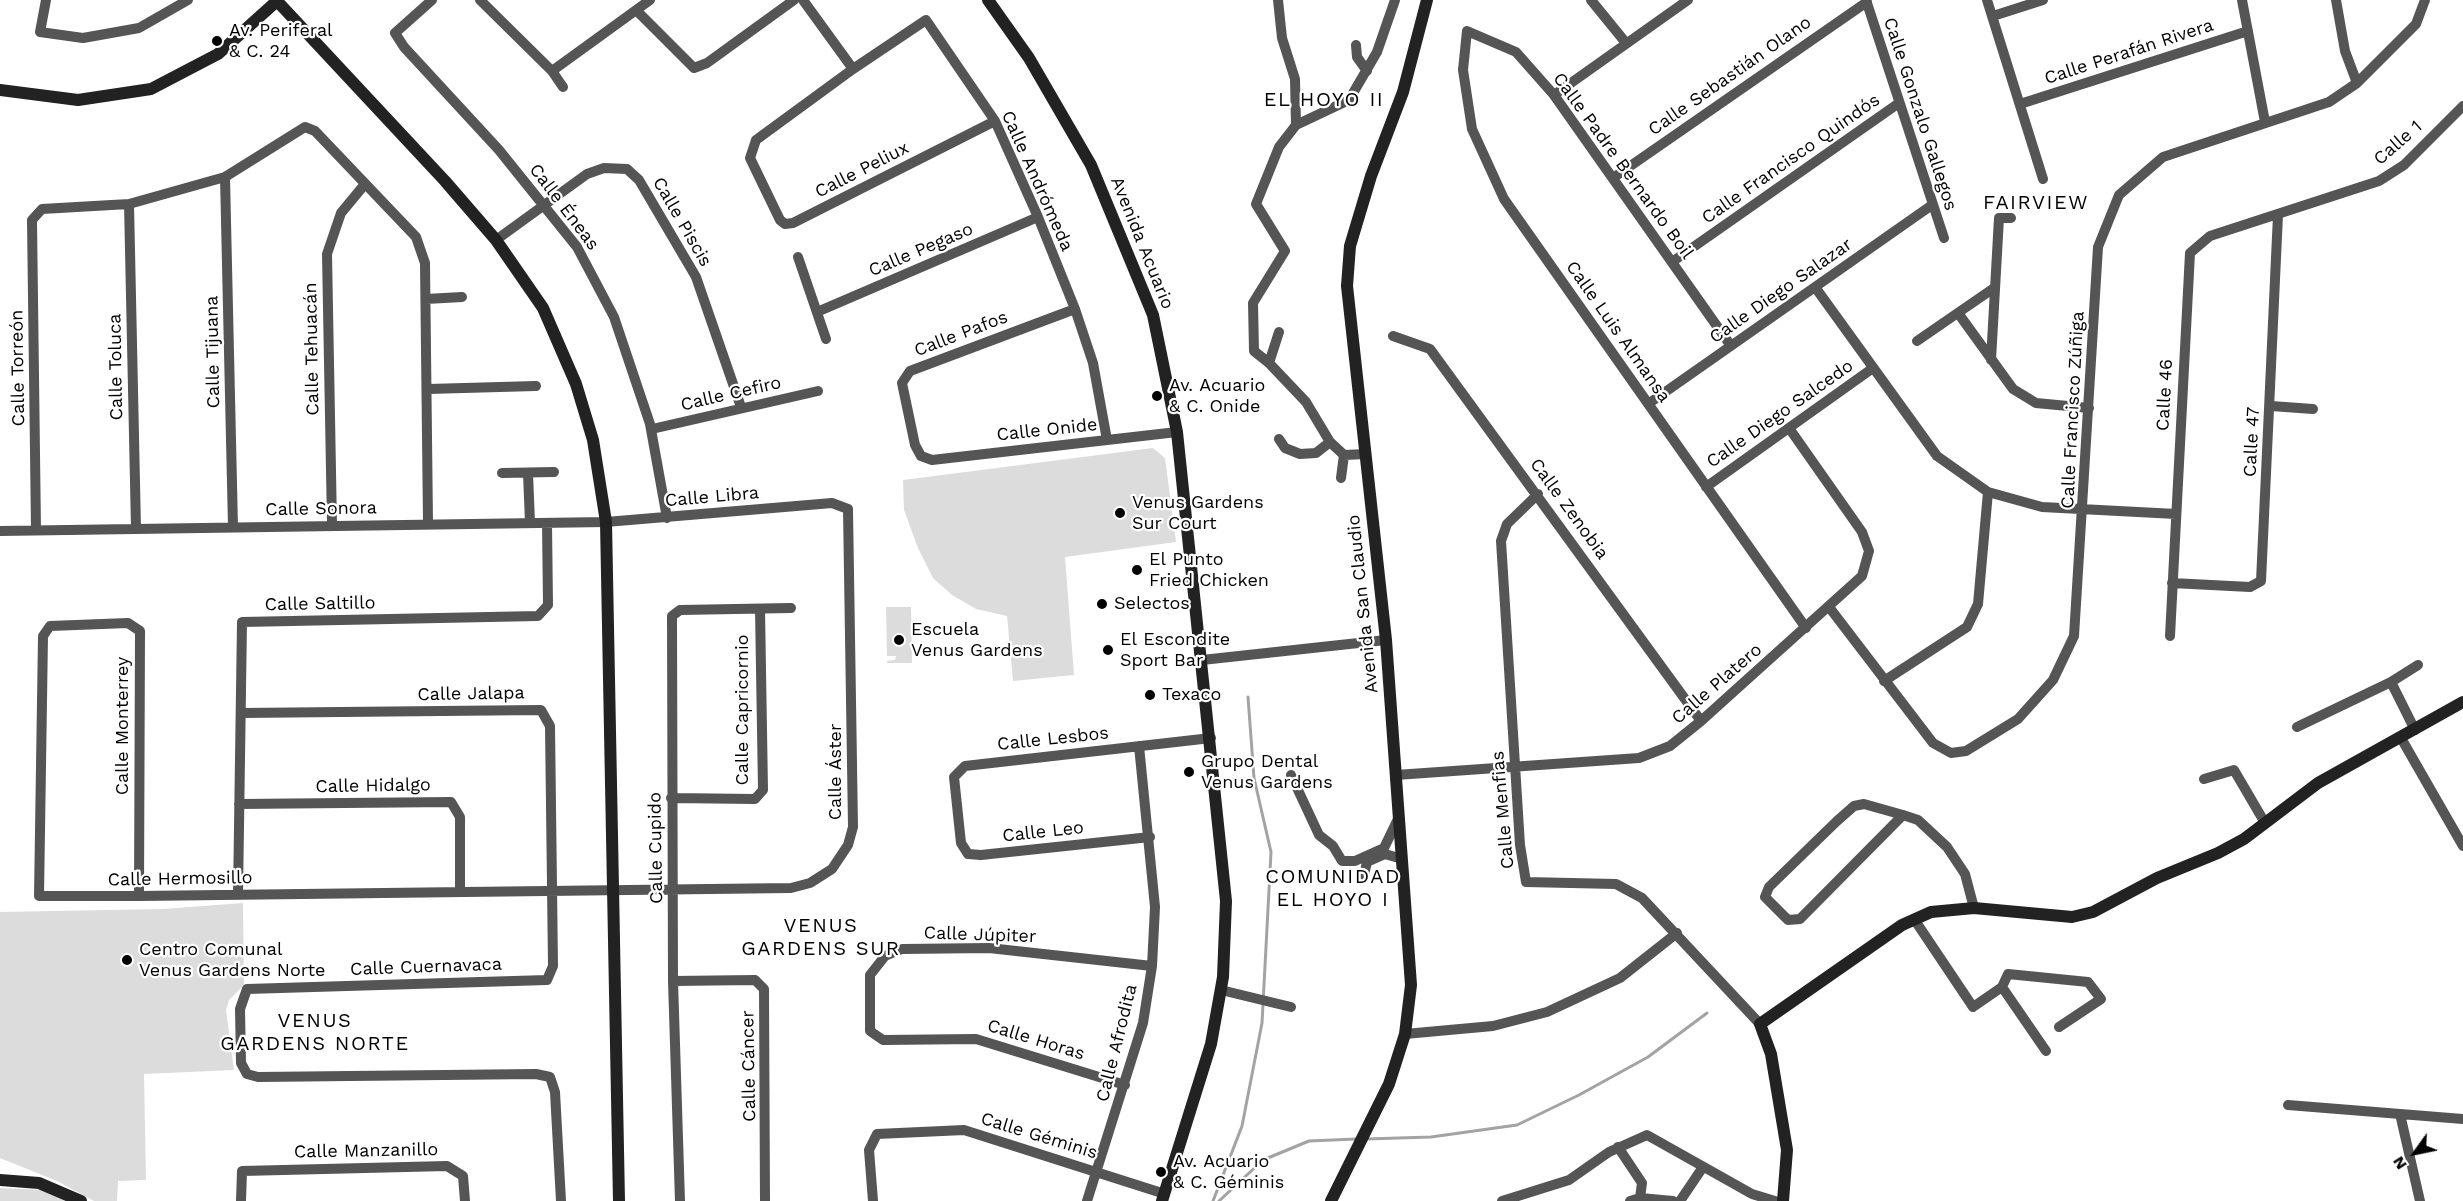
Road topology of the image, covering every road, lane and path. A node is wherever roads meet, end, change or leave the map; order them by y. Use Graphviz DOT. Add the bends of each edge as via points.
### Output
graph roads {
  1 [pos="46,0"];
  2 [pos="188,0"];
  3 [pos="432,0"];
  4 [pos="480,0"];
  5 [pos="650,0"];
  6 [pos="794,0"];
  7 [pos="803,0"];
  8 [pos="988,0"];
  9 [pos="1278,0"];
  10 [pos="1395,0"];
  11 [pos="1427,0"];
  12 [pos="1591,0"];
  13 [pos="1688,0"];
  14 [pos="1987,0"];
  15 [pos="2043,0"];
  16 [pos="2242,0"];
  17 [pos="2336,0"];
  18 [pos="2425,0"];
  19 [pos="1866,1"];
  20 [pos="273,2"];
  21 [pos="637,11"];
  22 [pos="1993,16"];
  23 [pos="1467,31"];
  24 [pos="2248,31"];
  25 [pos="1626,43"];
  26 [pos="1356,45"];
  27 [pos="853,69"];
  28 [pos="552,71"];
  29 [pos="1367,71"];
  30 [pos="2357,83"];
  31 [pos="563,87"];
  32 [pos="0,90"];
  33 [pos="1554,95"];
  34 [pos="1899,103"];
  35 [pos="2020,104"];
  36 [pos="2463,106"];
  37 [pos="995,121"];
  38 [pos="2265,122"];
  39 [pos="1296,124"];
  40 [pos="225,177"];
  41 [pos="1613,178"];
  42 [pos="2043,179"];
  43 [pos="762,183"];
  44 [pos="365,184"];
  45 [pos="129,204"];
  46 [pos="1932,205"];
  47 [pos="546,206"];
  48 [pos="2278,215"];
  49 [pos="1038,217"];
  50 [pos="2011,218"];
  51 [pos="1944,238"];
  52 [pos="496,240"];
  53 [pos="798,257"];
  54 [pos="1672,262"];
  55 [pos="1815,287"];
  56 [pos="1994,288"];
  57 [pos="462,297"];
  58 [pos="426,299"];
  59 [pos="1075,309"];
  60 [pos="818,312"];
  61 [pos="1958,313"];
  62 [pos="1279,332"];
  63 [pos="1393,336"];
  64 [pos="826,339"];
  65 [pos="1917,341"];
  66 [pos="1731,346"];
  67 [pos="1991,361"];
  68 [pos="1269,363"];
  69 [pos="1873,368"];
  70 [pos="536,386"];
  71 [pos="428,388"];
  72 [pos="818,391"];
  73 [pos="1648,404"];
  74 [pos="2271,406"];
  75 [pos="741,407"];
  76 [pos="2090,408"];
  77 [pos="2313,409"];
  78 [pos="1789,428"];
  79 [pos="652,429"];
  80 [pos="1177,432"];
  81 [pos="1280,439"];
  82 [pos="1107,440"];
  83 [pos="1330,442"];
  84 [pos="1366,454"];
  85 [pos="1344,455"];
  86 [pos="921,456"];
  87 [pos="554,472"];
  88 [pos="502,473"];
  89 [pos="528,473"];
  90 [pos="1341,477"];
  91 [pos="1706,487"];
  92 [pos="1988,492"];
  93 [pos="1538,494"];
  94 [pos="820,504"];
  95 [pos="2084,510"];
  96 [pos="2176,514"];
  97 [pos="667,518"];
  98 [pos="531,522"];
  99 [pos="606,522"];
  100 [pos="428,523"];
  101 [pos="547,523"];
  102 [pos="332,525"];
  103 [pos="234,527"];
  104 [pos="136,528"];
  105 [pos="36,530"];
  106 [pos="0,531"];
  107 [pos="2172,583"];
  108 [pos="1829,607"];
  109 [pos="791,608"];
  110 [pos="760,609"];
  111 [pos="68,625"];
  112 [pos="1806,627"];
  113 [pos="2170,636"];
  114 [pos="1386,640"];
  115 [pos="1202,660"];
  116 [pos="2418,664"];
  117 [pos="1884,681"];
  118 [pos="2391,682"];
  119 [pos="2463,702"];
  120 [pos="241,713"];
  121 [pos="1701,721"];
  122 [pos="2298,727"];
  123 [pos="2415,730"];
  124 [pos="1211,738"];
  125 [pos="2401,738"];
  126 [pos="1139,746"];
  127 [pos="1515,768"];
  128 [pos="1292,775"];
  129 [pos="1396,776"];
  130 [pos="2204,778"];
  131 [pos="671,798"];
  132 [pos="239,804"];
  133 [pos="1903,815"];
  134 [pos="1399,817"];
  135 [pos="2265,823"];
  136 [pos="959,828"];
  137 [pos="1150,837"];
  138 [pos="2463,846"];
  139 [pos="1402,859"];
  140 [pos="1364,875"];
  141 [pos="673,889"];
  142 [pos="612,890"];
  143 [pos="552,891"];
  144 [pos="460,892"];
  145 [pos="238,895"];
  146 [pos="139,896"];
  147 [pos="1974,908"];
  148 [pos="1914,919"];
  149 [pos="1677,933"];
  150 [pos="1152,966"];
  151 [pos="549,974"];
  152 [pos="674,981"];
  153 [pos="2002,987"];
  154 [pos="1221,990"];
  155 [pos="1291,1007"];
  156 [pos="1760,1024"];
  157 [pos="2059,1027"];
  158 [pos="1405,1034"];
  159 [pos="899,1040"];
  160 [pos="2046,1051"];
  161 [pos="1125,1085"];
  162 [pos="2288,1105"];
  163 [pos="2400,1114"];
  164 [pos="2463,1119"];
  165 [pos="1618,1147"];
  166 [pos="1703,1167"];
  167 [pos="1098,1171"];
  168 [pos="0,1180"];
  169 [pos="1163,1198"];
  170 [pos="1635,1199"];
  171 [pos="81,1201"];
  172 [pos="242,1201"];
  173 [pos="465,1201"];
  174 [pos="561,1201"];
  175 [pos="619,1201"];
  176 [pos="680,1201"];
  177 [pos="765,1201"];
  178 [pos="873,1201"];
  179 [pos="1087,1201"];
  180 [pos="1331,1201"];
  181 [pos="1502,1201"];
  182 [pos="1673,1201"];
  183 [pos="1680,1201"];
  184 [pos="1776,1201"];
  185 [pos="1783,1201"];
  186 [pos="2420,1201"];
  1 -- 2 [label="street" via="40,33 83,38 139,28"];
  3 -- 47 [label="street, Calle Éneas" via="395,33"];
  4 -- 28 [label="street"];
  5 -- 21 [label="street"];
  6 -- 21 [label="street" via="707,63 694,68"];
  7 -- 27 [label="street"];
  8 -- 80 [label="street, Avenida Acuario" via="1029,58 1091,165 1154,315"];
  9 -- 39 [label="street" via="1282,38 1295,79"];
  10 -- 29 [label="street"];
  11 -- 84 [label="street, Avenida San Claudio" via="1403,92 1350,246 1347,286"];
  12 -- 25 [label="street"];
  13 -- 25 [label="street"];
  14 -- 22 [label="street"];
  15 -- 22 [label="street"];
  16 -- 24 [label="street"];
  17 -- 30 [label="street" via="2345,51"];
  18 -- 30 [label="street, Calle Francisco Zúñiga" via="2416,24"];
  19 -- 34 [label="street, Calle Gonzalo Gallegos"];
  19 -- 41 [label="street, Calle Sebastián Olano"];
  20 -- 32 [label="street" via="218,54 151,89 78,100"];
  20 -- 52 [label="street" via="445,180"];
  21 -- 28 [label="street"];
  22 -- 35 [label="street"];
  23 -- 33 [label="street, Calle Padre Bernardo Boil" via="1516,52"];
  23 -- 73 [label="street, Calle Luis Almansa" via="1463,70 1472,129 1504,199"];
  24 -- 35 [label="street, Calle Perafán Rivera"];
  24 -- 38 [label="street"];
  25 -- 33 [label="street"];
  26 -- 29 [label="street" via="1357,57"];
  27 -- 37 [label="street, Calle Andrómeda" via="926,20"];
  27 -- 43 [label="street, Calle Andrómeda" via="756,140 750,158"];
  28 -- 31 [label="street"];
  29 -- 39 [label="street" via="1349,100"];
  30 -- 38 [label="street, Calle Francisco Zúñiga" via="2329,102"];
  33 -- 41 [label="street, Calle Padre Bernardo Boil"];
  34 -- 46 [label="street, Calle Gonzalo Gallegos"];
  34 -- 54 [label="street, Calle Francisco Quindós"];
  35 -- 42 [label="street"];
  36 -- 48 [label="street, Calle 1" via="2404,165 2379,181"];
  37 -- 43 [label="street, Calle Peliux" via="793,223 780,220"];
  37 -- 49 [label="street, Calle Andrómeda"];
  38 -- 76 [label="street, Calle Francisco Zúñiga" via="2163,157 2119,195 2098,247"];
  39 -- 68 [label="street" via="1279,147 1256,204 1285,250 1253,303 1254,351"];
  40 -- 44 [label="street" via="305,127 315,131"];
  40 -- 45 [label="street"];
  40 -- 103 [label="street, Calle Tijuana"];
  41 -- 54 [label="street, Calle Padre Bernardo Boil"];
  44 -- 58 [label="street" via="416,237 425,263"];
  44 -- 102 [label="street, Calle Tehuacán" via="341,213 327,254"];
  45 -- 104 [label="street, Calle Toluca"];
  45 -- 105 [label="street, Calle Torreón" via="42,209 32,219"];
  46 -- 51 [label="street, Calle Gonzalo Gallegos"];
  46 -- 55 [label="street, Calle Diego Salazar"];
  47 -- 52 [label="street, Calle Piscis"];
  47 -- 75 [label="street, Calle Piscis" via="587,174 604,168 627,170 639,180 696,277"];
  47 -- 79 [label="street, Calle Éneas" via="577,247 614,317"];
  48 -- 74 [label="street, Calle 47"];
  48 -- 96 [label="street, Calle 46" via="2210,236 2190,253"];
  49 -- 59 [label="street, Calle Andrómeda"];
  49 -- 60 [label="street, Calle Pegaso"];
  50 -- 56 [label="street" via="2000,218"];
  52 -- 99 [label="street" via="543,308 576,384 593,443"];
  53 -- 60 [label="street"];
  54 -- 66 [label="street, Calle Padre Bernardo Boil"];
  55 -- 66 [label="street, Calle Diego Salazar"];
  55 -- 69 [label="street"];
  56 -- 61 [label="street"];
  56 -- 67 [label="street"];
  57 -- 58 [label="street"];
  58 -- 71 [label="street"];
  59 -- 82 [label="street, Calle Andrómeda" via="1093,363"];
  59 -- 86 [label="street, Calle Pafos" via="910,371 902,382 915,445"];
  60 -- 64 [label="street"];
  61 -- 65 [label="street"];
  61 -- 67 [label="street"];
  62 -- 68 [label="street"];
  63 -- 93 [label="street, Calle Zenobia" via="1430,348"];
  66 -- 73 [label="street, Calle Diego Salazar"];
  67 -- 76 [label="street" via="2013,389 2036,403"];
  68 -- 83 [label="street" via="1306,402"];
  69 -- 78 [label="street, Calle Diego Salcedo"];
  69 -- 92 [label="street" via="1937,456"];
  70 -- 71 [label="street"];
  71 -- 100 [label="street"];
  72 -- 75 [label="street, Calle Cefiro"];
  73 -- 91 [label="street, Calle Luis Almansa"];
  74 -- 77 [label="street"];
  74 -- 107 [label="street, Calle 47" via="2261,581 2250,587"];
  75 -- 79 [label="street, Calle Cefiro"];
  76 -- 95 [label="street, Calle Francisco Zúñiga"];
  78 -- 91 [label="street, Calle Diego Salcedo"];
  78 -- 108 [label="street, Calle Platero" via="1862,532 1869,551 1862,576"];
  79 -- 97 [label="street, Calle Éneas"];
  80 -- 82 [label="street, Calle Onide"];
  80 -- 115 [label="street, Avenida Acuario"];
  81 -- 83 [label="street" via="1285,447 1300,454 1316,453"];
  82 -- 86 [label="street, Calle Onide" via="932,460"];
  83 -- 85 [label="street"];
  84 -- 85 [label="street"];
  84 -- 114 [label="street, Avenida San Claudio"];
  85 -- 90 [label="street"];
  87 -- 89 [label="street"];
  88 -- 89 [label="street"];
  89 -- 98 [label="street"];
  91 -- 112 [label="street, Calle Luis Almansa"];
  92 -- 95 [label="street" via="2042,507"];
  92 -- 117 [label="street" via="1978,604 1967,627"];
  93 -- 121 [label="street, Calle Zenobia"];
  93 -- 127 [label="street, Calle Menfias" via="1507,524 1501,541"];
  94 -- 97 [label="street, Calle Libra"];
  94 -- 141 [label="street, Calle Áster" via="832,503 848,509 854,827 848,845 832,868 810,883 790,888"];
  95 -- 96 [label="street"];
  95 -- 117 [label="street, Calle Francisco Zúñiga" via="2074,636 2053,680 2018,719 1966,752 1951,753 1933,743"];
  96 -- 107 [label="street, Calle 46"];
  97 -- 99 [label="street, Calle Libra"];
  98 -- 100 [label="street, Calle Sonora"];
  98 -- 101 [label="street, Calle Sonora"];
  99 -- 101 [label="street, Calle Sonora"];
  99 -- 142 [label="street"];
  100 -- 102 [label="street, Calle Sonora"];
  101 -- 120 [label="street, Calle Saltillo" via="548,605 538,616 242,622"];
  102 -- 103 [label="street, Calle Sonora"];
  103 -- 104 [label="street, Calle Sonora"];
  104 -- 105 [label="street, Calle Sonora"];
  105 -- 106 [label="street, Calle Sonora"];
  107 -- 113 [label="street, Calle 46"];
  108 -- 112 [label="street, Calle Platero"];
  108 -- 117 [label="street, Calle Francisco Zúñiga"];
  109 -- 110 [label="street, Calle Cupido"];
  110 -- 131 [label="street, Calle Cupido" via="680,610 672,616"];
  110 -- 131 [label="street, Calle Capricornio" via="763,790 755,799"];
  111 -- 146 [label="street, Calle Monterrey" via="128,623 140,631"];
  111 -- 146 [label="street, Calle Hermosillo" via="50,626 43,636 39,896"];
  112 -- 121 [label="street, Calle Platero"];
  114 -- 115 [label="street"];
  114 -- 129 [label="street, Avenida San Claudio"];
  115 -- 124 [label="street, Avenida Acuario"];
  116 -- 118 [label="street"];
  118 -- 122 [label="street"];
  118 -- 123 [label="street"];
  119 -- 123 [label="street"];
  120 -- 132 [label="street, Calle Saltillo"];
  120 -- 143 [label="street, Calle Jalapa" via="541,710 550,726"];
  121 -- 127 [label="street, Calle Platero" via="1670,746 1639,758"];
  123 -- 125 [label="street"];
  124 -- 126 [label="street, Calle Lesbos"];
  124 -- 154 [label="street, Avenida Acuario" via="1226,902"];
  125 -- 135 [label="street" via="2318,783"];
  125 -- 138 [label="street"];
  126 -- 136 [label="street, Calle Lesbos" via="965,766 954,777"];
  126 -- 137 [label="street, Calle Afrodita"];
  127 -- 129 [label="street, Calle Platero"];
  127 -- 149 [label="street, Calle Menfias" via="1526,882 1616,884 1641,898"];
  128 -- 134 [label="street" via="1319,835 1342,861 1355,861 1384,848"];
  129 -- 134 [label="street, Avenida San Claudio"];
  130 -- 135 [label="street" via="2234,770"];
  131 -- 141 [label="street, Calle Cupido"];
  132 -- 144 [label="street, Calle Hidalgo" via="451,802 460,817"];
  132 -- 145 [label="street, Calle Saltillo"];
  133 -- 133 [label="street" via="1800,919 1788,920 1765,897 1769,887 1854,806 1864,804"];
  133 -- 147 [label="street" via="1918,820 1947,847 1965,874"];
  134 -- 139 [label="street, Avenida San Claudio"];
  135 -- 147 [label="street" via="2218,854 2157,878 2086,915"];
  136 -- 137 [label="street, Calle Leo" via="961,843 968,854 981,855"];
  137 -- 150 [label="street, Calle Afrodita" via="1155,908"];
  139 -- 140 [label="street" via="1385,854 1367,862"];
  139 -- 158 [label="street, Avenida San Claudio" via="1411,985"];
  141 -- 142 [label="street, Calle Áster"];
  141 -- 152 [label="street, Calle Cupido"];
  142 -- 143 [label="street, Calle Hermosillo"];
  142 -- 175 [label="street"];
  143 -- 144 [label="street, Calle Hermosillo"];
  143 -- 151 [label="street, Calle Jalapa" via="553,966"];
  144 -- 145 [label="street, Calle Hermosillo"];
  145 -- 146 [label="street, Calle Hermosillo"];
  147 -- 148 [label="street" via="1948,908"];
  148 -- 153 [label="street" via="1973,1007"];
  148 -- 156 [label="street"];
  149 -- 156 [label="street, Calle Menfias"];
  149 -- 158 [label="street" via="1620,978 1547,1012 1493,1026"];
  150 -- 159 [label="street, Calle Júpiter" via="989,948 902,949 885,956 870,975 870,1031 883,1040"];
  150 -- 161 [label="street, Calle Afrodita" via="1143,1023"];
  151 -- 174 [label="street, Calle Cuernavaca" via="547,980 247,989 240,1009 241,1063 247,1074 258,1077 550,1077 555,1092"];
  152 -- 176 [label="street, Calle Cupido"];
  152 -- 177 [label="street, Calle Cáncer" via="755,980 764,989"];
  153 -- 157 [label="street" via="2008,974 2088,982 2101,999"];
  153 -- 160 [label="street"];
  154 -- 155 [label="street"];
  154 -- 169 [label="street, Avenida Acuario" via="1211,1044"];
  156 -- 185 [label="street" via="1771,1054 1787,1150"];
  158 -- 180 [label="street, Avenida San Claudio" via="1389,1084"];
  159 -- 161 [label="street, Calle Horas" via="976,1039"];
  161 -- 167 [label="street, Calle Afrodita"];
  162 -- 163 [label="street"];
  163 -- 164 [label="street"];
  163 -- 186 [label="street"];
  165 -- 166 [label="street" via="1647,1135"];
  165 -- 170 [label="street" via="1642,1183"];
  165 -- 181 [label="street" via="1569,1180"];
  166 -- 183 [label="street"];
  166 -- 184 [label="street" via="1752,1194"];
  167 -- 169 [label="street, Calle Géminis"];
  167 -- 178 [label="street, Calle Géminis" via="964,1130 877,1134 869,1150"];
  167 -- 179 [label="street, Calle Afrodita"];
  168 -- 171 [label="street" via="39,1183"];
  170 -- 182 [label="street"];
  172 -- 173 [label="street, Calle Manzanillo" via="242,1171 447,1166 463,1176"];
}
